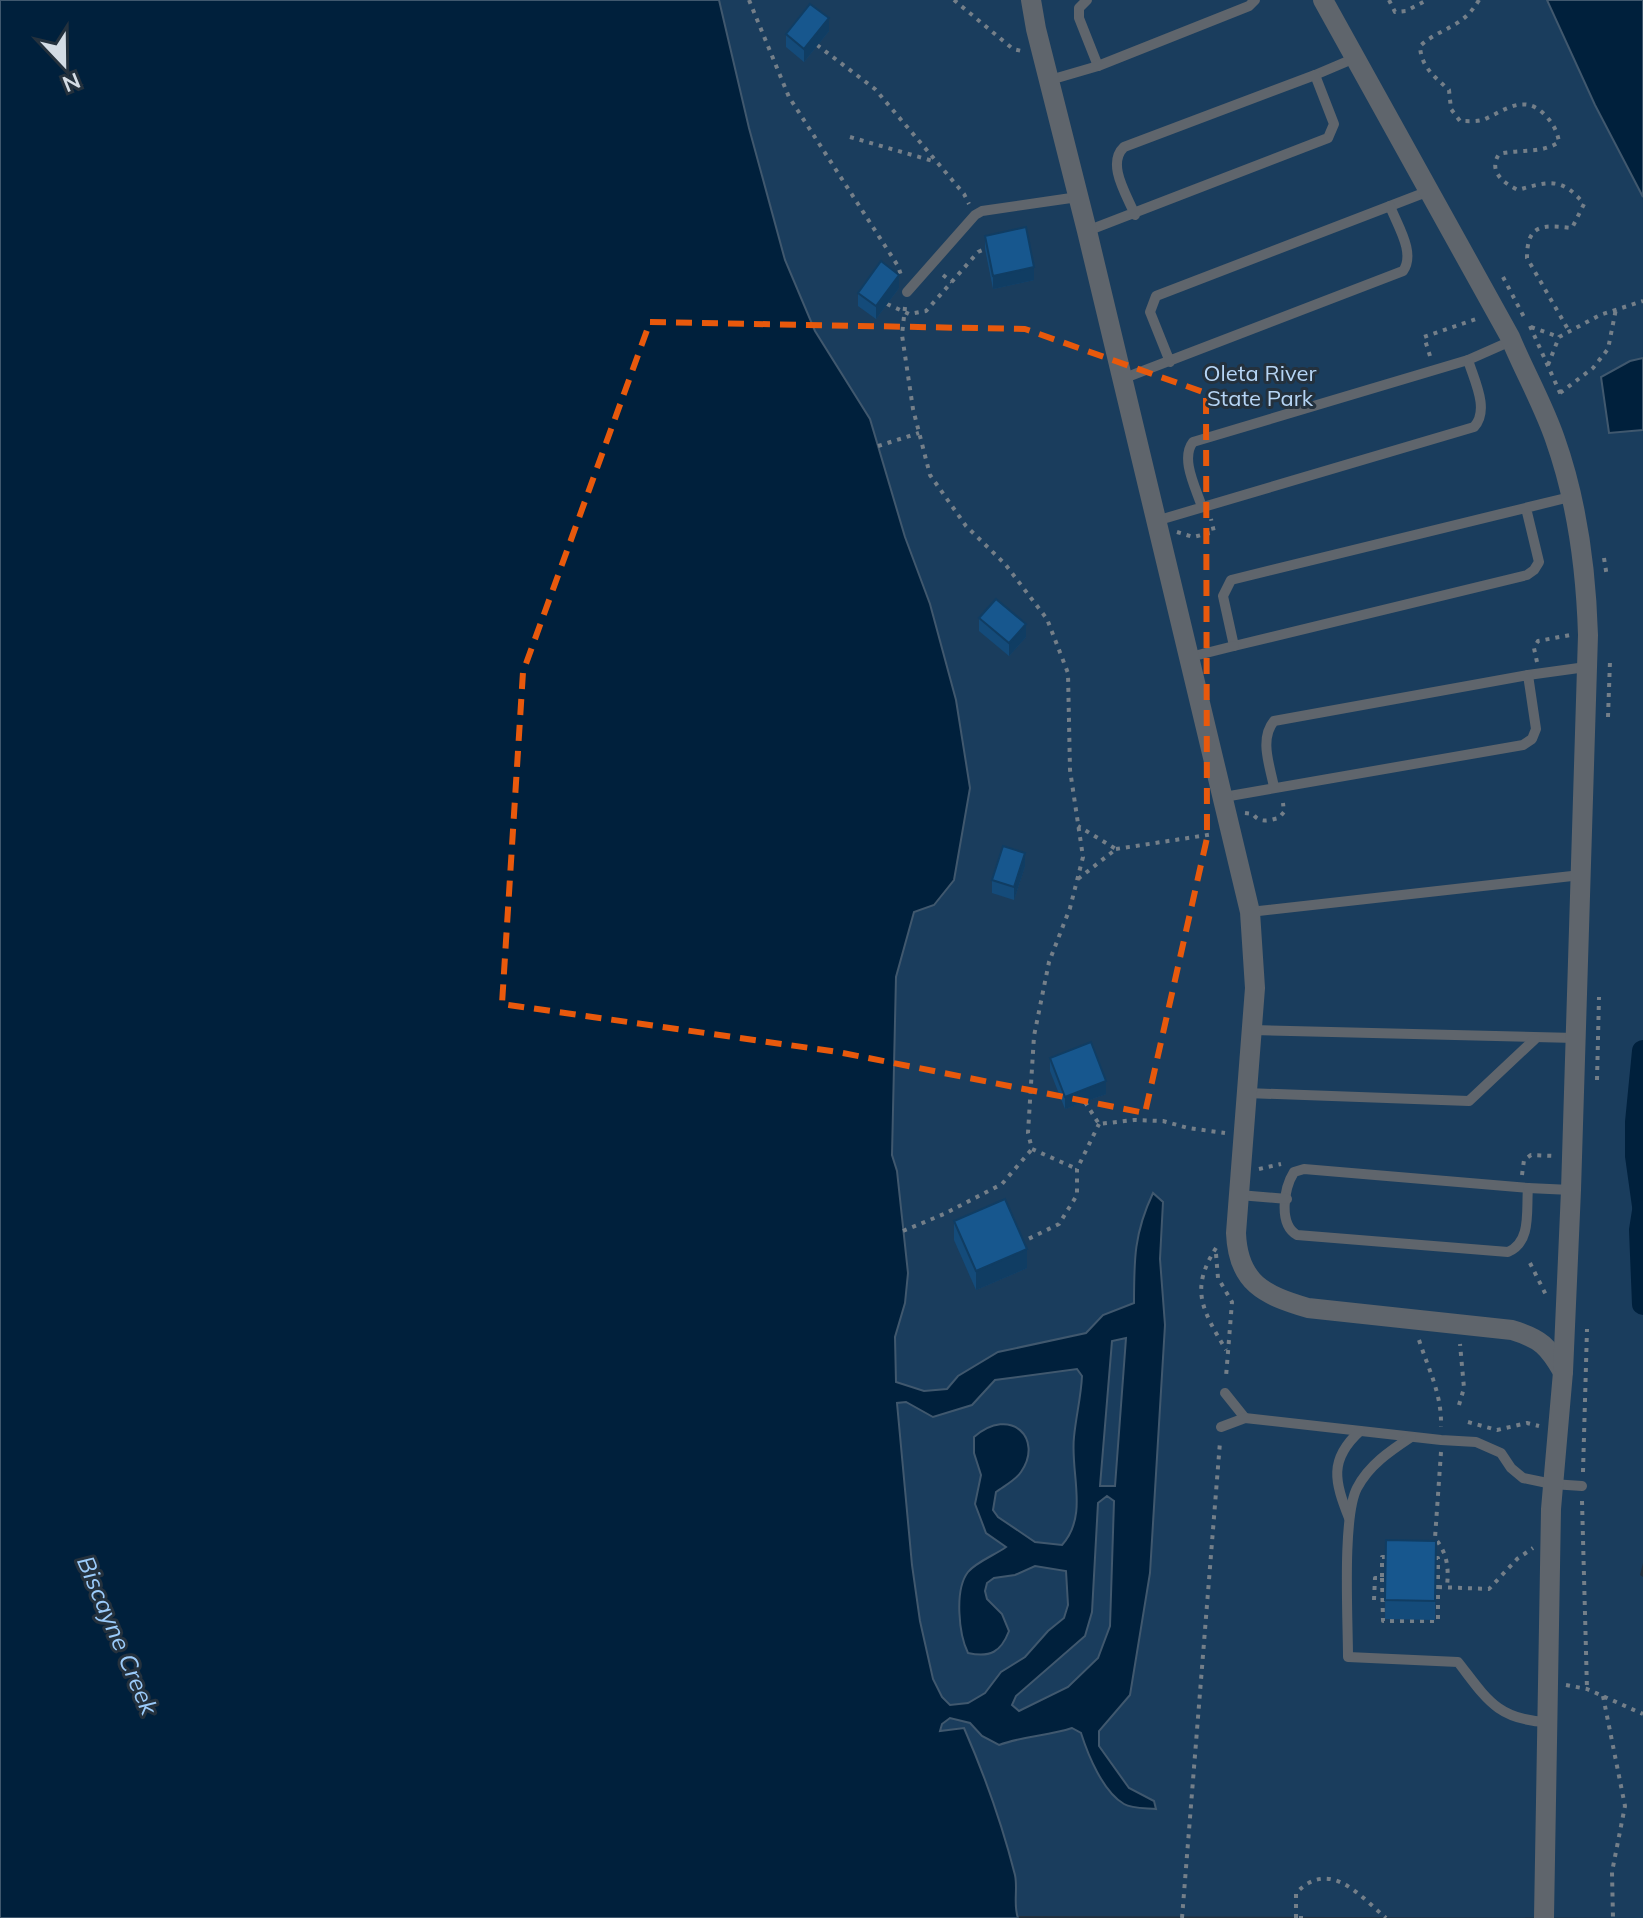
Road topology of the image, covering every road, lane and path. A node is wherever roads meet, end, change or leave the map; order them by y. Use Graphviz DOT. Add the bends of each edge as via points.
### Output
graph roads {
  1 [pos="749,0"];
  2 [pos="954,0"];
  3 [pos="1031,0"];
  4 [pos="1087,0"];
  5 [pos="1255,0"];
  6 [pos="1323,0"];
  7 [pos="1389,0"];
  8 [pos="1427,0"];
  9 [pos="1479,0"];
  10 [pos="817,45"];
  11 [pos="1044,57"];
  12 [pos="1355,58"];
  13 [pos="1098,66"];
  14 [pos="1315,75"];
  15 [pos="1050,80"];
  16 [pos="850,137"];
  17 [pos="935,162"];
  18 [pos="1429,191"];
  19 [pos="1078,197"];
  20 [pos="970,206"];
  21 [pos="1390,206"];
  22 [pos="1135,215"];
  23 [pos="1087,231"];
  24 [pos="985,249"];
  25 [pos="932,264"];
  26 [pos="1500,274"];
  27 [pos="952,282"];
  28 [pos="907,292"];
  29 [pos="1643,301"];
  30 [pos="887,304"];
  31 [pos="1616,309"];
  32 [pos="904,313"];
  33 [pos="1478,319"];
  34 [pos="1530,327"];
  35 [pos="1569,331"];
  36 [pos="1559,337"];
  37 [pos="1510,339"];
  38 [pos="1468,360"];
  39 [pos="1170,362"];
  40 [pos="1548,365"];
  41 [pos="1434,370"];
  42 [pos="1121,380"];
  43 [pos="1535,392"];
  44 [pos="1560,393"];
  45 [pos="1565,408"];
  46 [pos="919,433"];
  47 [pos="878,446"];
  48 [pos="1570,497"];
  49 [pos="1202,507"];
  50 [pos="1526,508"];
  51 [pos="1164,527"];
  52 [pos="1214,532"];
  53 [pos="1603,552"];
  54 [pos="1607,579"];
  55 [pos="1581,635"];
  56 [pos="1234,646"];
  57 [pos="1190,657"];
  58 [pos="1609,660"];
  59 [pos="1586,667"];
  60 [pos="1534,675"];
  61 [pos="1608,720"];
  62 [pos="1274,787"];
  63 [pos="1224,797"];
  64 [pos="1240,812"];
  65 [pos="1078,826"];
  66 [pos="1211,826"];
  67 [pos="1222,834"];
  68 [pos="1116,849"];
  69 [pos="1581,875"];
  70 [pos="1078,879"];
  71 [pos="1250,912"];
  72 [pos="1600,987"];
  73 [pos="1253,1030"];
  74 [pos="1576,1038"];
  75 [pos="1535,1039"];
  76 [pos="1596,1089"];
  77 [pos="1247,1093"];
  78 [pos="1085,1102"];
  79 [pos="1099,1124"];
  80 [pos="1233,1134"];
  81 [pos="1222,1144"];
  82 [pos="1032,1149"];
  83 [pos="1565,1157"];
  84 [pos="1077,1169"];
  85 [pos="1249,1169"];
  86 [pos="1294,1172"];
  87 [pos="1528,1188"];
  88 [pos="1571,1190"];
  89 [pos="1239,1195"];
  90 [pos="1287,1199"];
  91 [pos="903,1231"];
  92 [pos="1216,1236"];
  93 [pos="1017,1245"];
  94 [pos="1216,1248"];
  95 [pos="1530,1263"];
  96 [pos="1562,1312"];
  97 [pos="1588,1320"];
  98 [pos="1458,1325"];
  99 [pos="1513,1330"];
  100 [pos="1228,1352"];
  101 [pos="1563,1372"];
  102 [pos="1225,1393"];
  103 [pos="1459,1405"];
  104 [pos="1245,1418"];
  105 [pos="1468,1422"];
  106 [pos="1221,1427"];
  107 [pos="1557,1429"];
  108 [pos="1360,1431"];
  109 [pos="1411,1437"];
  110 [pos="1552,1484"];
  111 [pos="1582,1486"];
  112 [pos="1349,1520"];
  113 [pos="1583,1546"];
  114 [pos="1550,1549"];
  115 [pos="1396,1558"];
  116 [pos="1424,1558"];
  117 [pos="1382,1578"];
  118 [pos="1437,1587"];
  119 [pos="1374,1600"];
  120 [pos="1548,1682"];
  121 [pos="1587,1689"];
  122 [pos="1603,1696"];
  123 [pos="1643,1714"];
  124 [pos="1547,1722"];
  125 [pos="1182,1918"];
  126 [pos="1299,1918"];
  127 [pos="1386,1918"];
  128 [pos="1544,1918"];
  129 [pos="1613,1918"];
  1 -- 28 [label="path" via="789,97 898,266"];
  2 -- 11 [label="path" via="1013,49"];
  3 -- 11 [label="street"];
  4 -- 13 [label="lane" via="1079,8 1079,18"];
  5 -- 13 [label="lane"];
  6 -- 12 [label="street"];
  7 -- 8 [label="path" via="1395,12"];
  9 -- 35 [label="path" via="1453,28 1428,38 1420,46 1420,56 1449,90 1451,109 1460,121 1485,119 1525,103 1538,108 1557,132 1559,142 1549,148 1499,154 1495,161 1500,179 1518,190 1542,182 1560,184 1584,204 1572,228 1541,226 1527,247 1527,258"];
  10 -- 17 [label="path" via="875,89"];
  11 -- 15 [label="street"];
  12 -- 14 [label="lane"];
  12 -- 18 [label="street"];
  13 -- 15 [label="lane"];
  14 -- 22 [label="lane" via="1334,124 1328,138"];
  14 -- 22 [label="lane" via="1124,147 1115,164"];
  15 -- 19 [label="street"];
  16 -- 17 [label="path"];
  17 -- 20 [label="path"];
  18 -- 21 [label="lane"];
  18 -- 37 [label="street"];
  19 -- 23 [label="street"];
  19 -- 25 [label="lane" via="982,211"];
  21 -- 39 [label="lane" via="1409,254 1403,271"];
  21 -- 39 [label="lane" via="1156,296 1150,312"];
  22 -- 23 [label="lane"];
  23 -- 42 [label="street"];
  24 -- 27 [label="path"];
  25 -- 27 [label="path"];
  25 -- 28 [label="lane"];
  26 -- 34 [label="path"];
  27 -- 32 [label="path" via="926,311"];
  28 -- 32 [label="path"];
  29 -- 31 [label="path"];
  30 -- 32 [label="path"];
  31 -- 35 [label="path"];
  31 -- 44 [label="path" via="1608,349"];
  32 -- 46 [label="path" via="902,335"];
  33 -- 41 [label="path" via="1424,337"];
  34 -- 36 [label="path"];
  34 -- 37 [label="path"];
  34 -- 40 [label="path"];
  35 -- 36 [label="path"];
  36 -- 40 [label="path"];
  37 -- 38 [label="lane"];
  37 -- 43 [label="street"];
  38 -- 41 [label="lane"];
  38 -- 49 [label="lane" via="1482,410 1474,427"];
  39 -- 42 [label="lane"];
  40 -- 43 [label="path"];
  40 -- 44 [label="path"];
  41 -- 49 [label="lane" via="1193,442 1187,457"];
  42 -- 51 [label="street"];
  43 -- 48 [label="street" via="1556,439"];
  44 -- 45 [label="path"];
  46 -- 47 [label="path"];
  46 -- 65 [label="path" via="930,475 966,526 1005,564 1047,619 1068,673 1070,770"];
  48 -- 50 [label="lane"];
  48 -- 59 [label="street" via="1587,599"];
  49 -- 51 [label="lane"];
  50 -- 56 [label="lane" via="1231,580 1223,596"];
  50 -- 56 [label="lane" via="1539,562 1527,575"];
  51 -- 52 [label="path" via="1193,537"];
  51 -- 57 [label="street"];
  53 -- 54 [label="path"];
  55 -- 60 [label="path" via="1538,641"];
  56 -- 57 [label="lane"];
  57 -- 63 [label="street"];
  58 -- 61 [label="path"];
  59 -- 60 [label="lane"];
  59 -- 69 [label="street"];
  60 -- 62 [label="lane" via="1536,729 1523,745"];
  60 -- 62 [label="lane" via="1274,721 1266,739"];
  62 -- 63 [label="lane"];
  62 -- 64 [label="path" via="1282,798 1284,812 1279,818 1263,821"];
  63 -- 67 [label="street"];
  65 -- 68 [label="path"];
  65 -- 70 [label="path" via="1083,857"];
  66 -- 67 [label="path"];
  67 -- 68 [label="path"];
  67 -- 71 [label="street"];
  68 -- 70 [label="path"];
  69 -- 71 [label="lane"];
  69 -- 74 [label="street"];
  70 -- 82 [label="path" via="1049,962 1034,1036 1028,1133"];
  71 -- 73 [label="street"];
  72 -- 76 [label="path"];
  73 -- 75 [label="lane"];
  73 -- 77 [label="street"];
  74 -- 75 [label="lane"];
  74 -- 88 [label="street"];
  75 -- 77 [label="lane" via="1469,1101"];
  77 -- 80 [label="street"];
  78 -- 79 [label="path"];
  79 -- 80 [label="path" via="1163,1121"];
  79 -- 84 [label="path"];
  80 -- 81 [label="path"];
  80 -- 89 [label="street"];
  82 -- 84 [label="path"];
  82 -- 91 [label="path" via="1002,1184"];
  83 -- 87 [label="path" via="1531,1155 1524,1160 1522,1176"];
  84 -- 93 [label="path" via="1077,1195 1059,1224"];
  85 -- 86 [label="path" via="1279,1163"];
  86 -- 87 [label="lane"];
  86 -- 90 [label="lane"];
  87 -- 88 [label="lane"];
  87 -- 90 [label="lane" via="1524,1238 1519,1248 1508,1252 1297,1235 1285,1222"];
  88 -- 96 [label="street"];
  89 -- 90 [label="lane"];
  89 -- 98 [label="street" via="1236,1250 1249,1279 1260,1288 1308,1308"];
  92 -- 94 [label="path"];
  94 -- 100 [label="path" via="1218,1278 1232,1302"];
  94 -- 100 [label="path" via="1199,1286 1202,1303"];
  95 -- 96 [label="path"];
  96 -- 99 [label="street" via="1544,1327"];
  96 -- 101 [label="street"];
  97 -- 111 [label="path"];
  98 -- 99 [label="street"];
  98 -- 103 [label="path" via="1464,1388"];
  99 -- 101 [label="street" via="1536,1337"];
  100 -- 102 [label="path"];
  101 -- 107 [label="street"];
  102 -- 104 [label="lane"];
  104 -- 106 [label="lane"];
  104 -- 108 [label="lane"];
  105 -- 107 [label="path" via="1497,1430 1527,1423"];
  106 -- 125 [label="path"];
  107 -- 110 [label="street"];
  108 -- 109 [label="lane"];
  108 -- 112 [label="lane" via="1340,1453 1336,1472"];
  109 -- 110 [label="lane" via="1476,1442 1501,1453 1523,1478"];
  109 -- 112 [label="lane" via="1369,1470 1355,1491"];
  110 -- 111 [label="lane"];
  110 -- 114 [label="street"];
  111 -- 113 [label="path"];
  112 -- 124 [label="lane" via="1348,1657 1458,1662 1491,1704 1522,1721"];
  113 -- 114 [label="path"];
  113 -- 121 [label="path"];
  114 -- 118 [label="path" via="1530,1548 1489,1589"];
  114 -- 120 [label="street"];
  115 -- 117 [label="path" via="1382,1557"];
  116 -- 118 [label="path" via="1438,1558"];
  117 -- 118 [label="path" via="1383,1621 1438,1621"];
  117 -- 119 [label="path" via="1375,1578"];
  120 -- 121 [label="path"];
  120 -- 124 [label="street"];
  121 -- 122 [label="path"];
  122 -- 123 [label="path"];
  122 -- 129 [label="path" via="1625,1806 1612,1872"];
  124 -- 128 [label="street"];
  126 -- 127 [label="path" via="1296,1893 1314,1879 1341,1880"];
}
